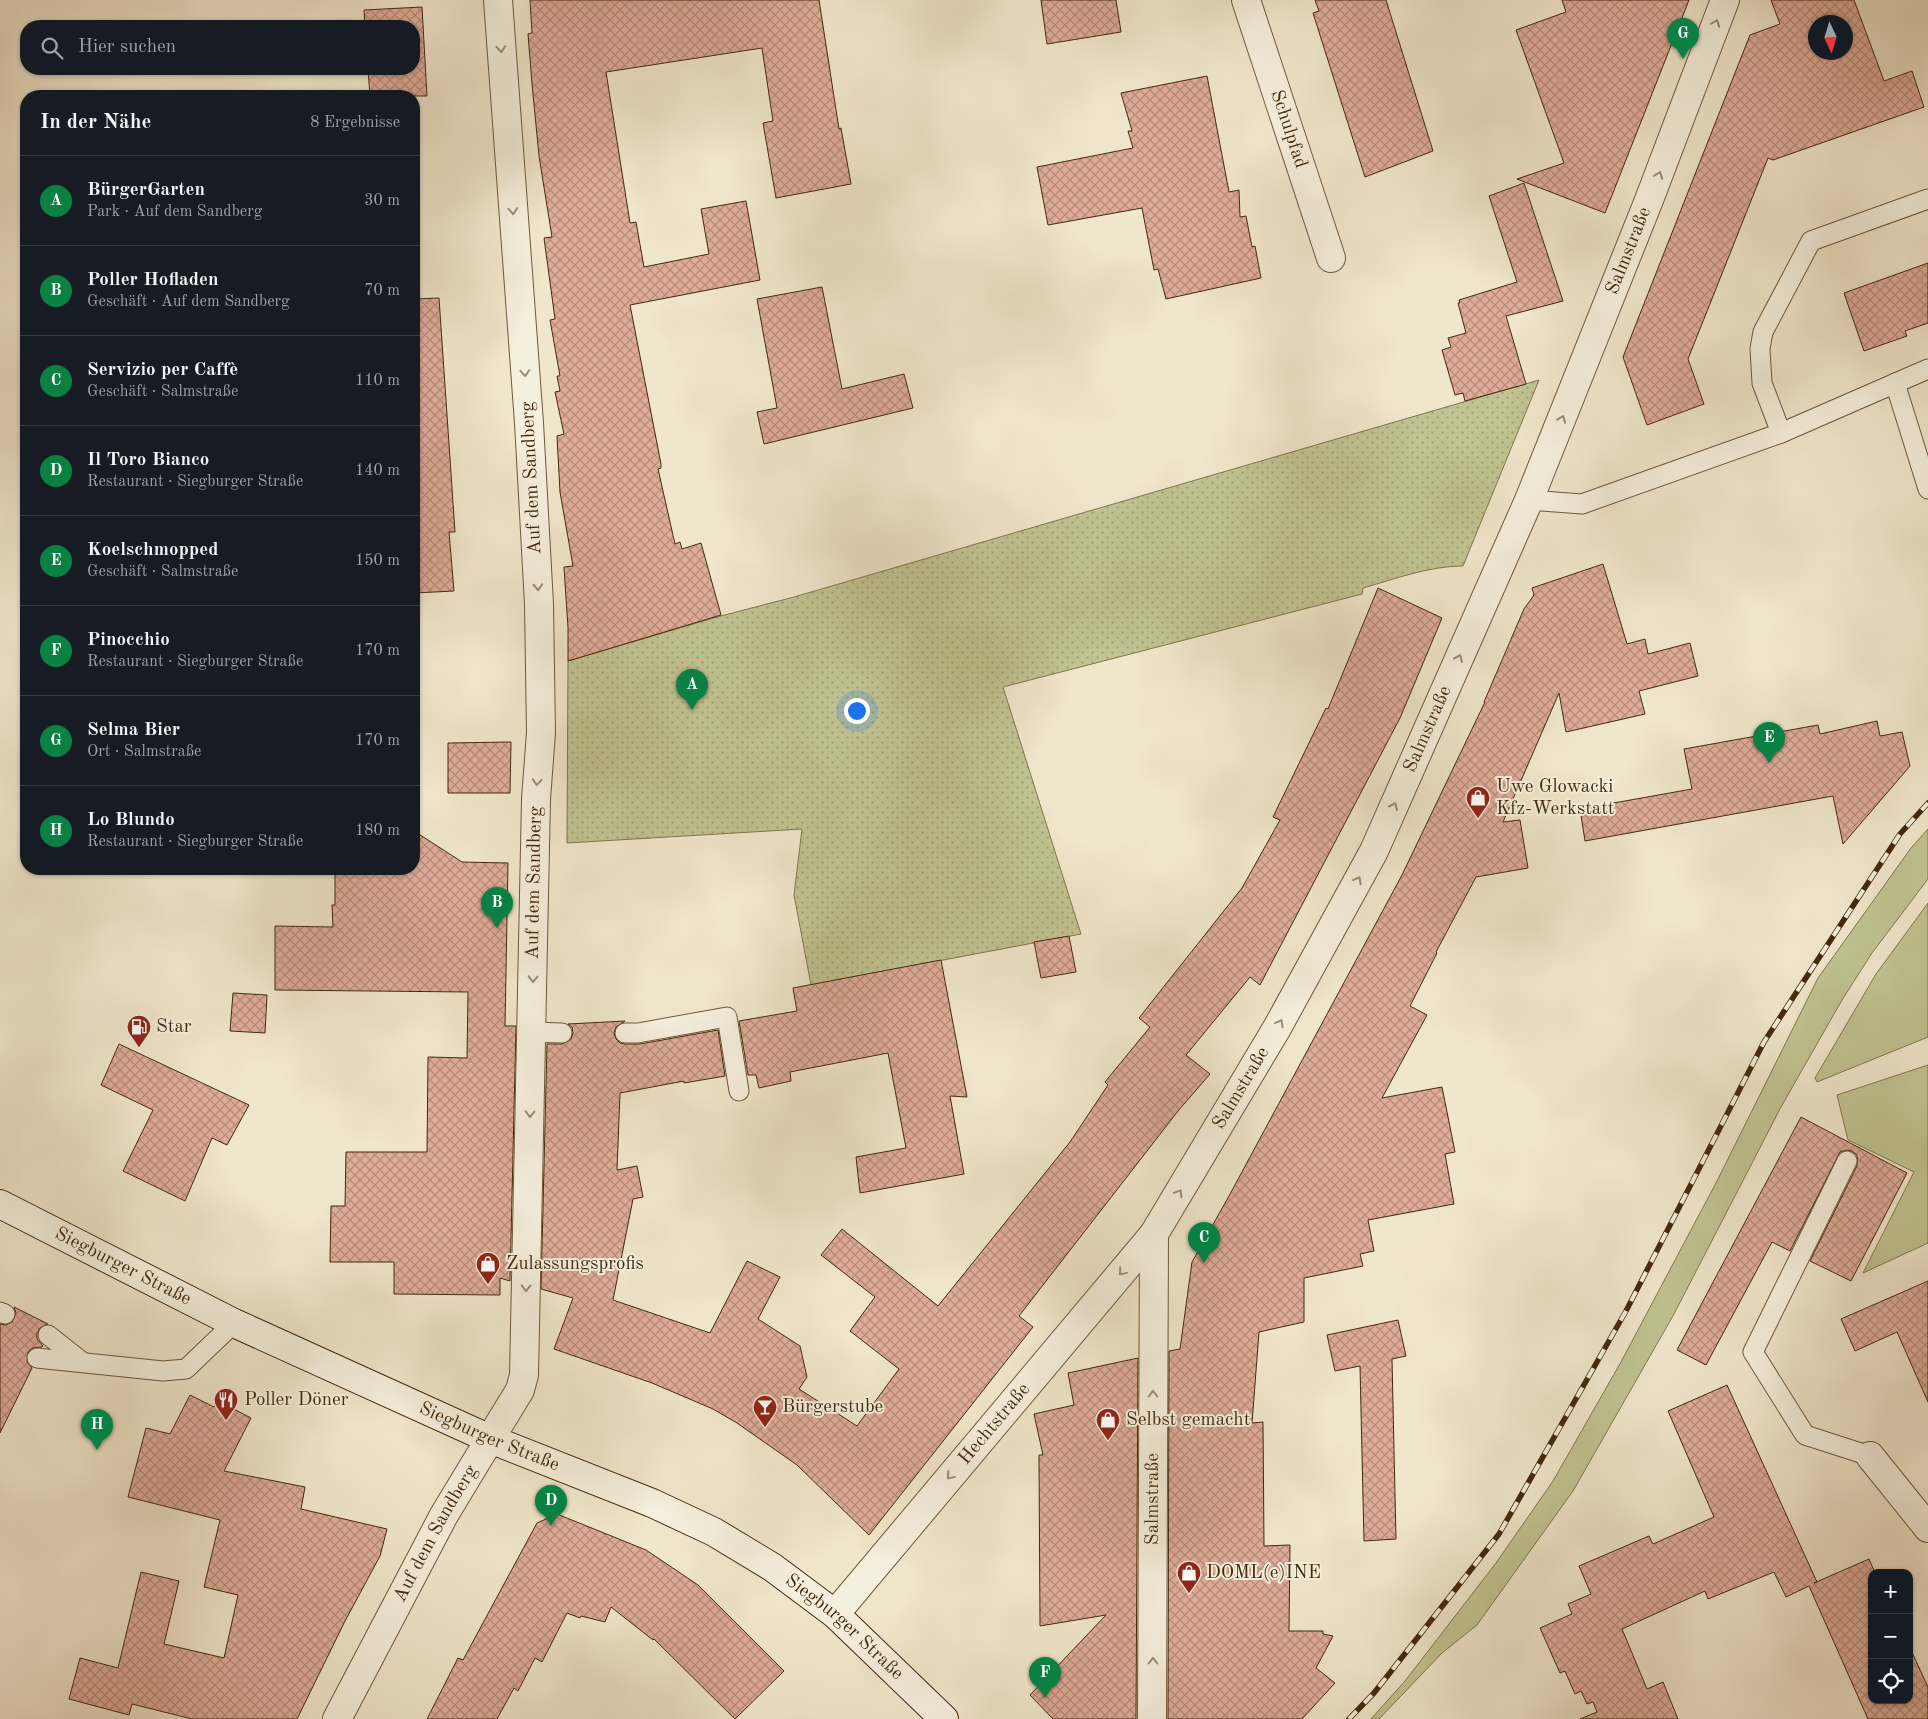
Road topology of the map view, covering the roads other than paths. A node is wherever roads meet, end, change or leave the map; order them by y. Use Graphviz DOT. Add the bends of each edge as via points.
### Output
graph roads {
  1 [pos="498,0"];
  2 [pos="1246,0"];
  3 [pos="1725,0"];
  4 [pos="1928,199"];
  5 [pos="1331,258"];
  6 [pos="1928,369"];
  7 [pos="1895,383"];
  8 [pos="1781,433"];
  9 [pos="1928,488"];
  10 [pos="1529,500"];
  11 [pos="532,1032"];
  12 [pos="562,1033"];
  13 [pos="625,1033"];
  14 [pos="739,1091"];
  15 [pos="1847,1162"];
  16 [pos="0,1204"];
  17 [pos="1154,1234"];
  18 [pos="234,1323"];
  19 [pos="48,1335"];
  20 [pos="37,1358"];
  21 [pos="81,1361"];
  22 [pos="490,1439"];
  23 [pos="1870,1456"];
  24 [pos="1928,1528"];
  25 [pos="835,1614"];
  26 [pos="337,1719"];
  27 [pos="944,1719"];
  28 [pos="1152,1719"];
  1 -- 11 [label="street, Auf dem Sandberg, one-way" via="539,604 541,733 536,799"];
  2 -- 5 [label="street, Schulpfad"];
  10 -- 3 [label="street, Salmstraße, one-way" via="1650,200"];
  4 -- 8 [label="lane" via="1811,241 1763,332 1760,349 1762,383"];
  6 -- 7 [label="lane"];
  7 -- 8 [label="lane"];
  7 -- 9 [label="lane"];
  8 -- 10 [label="lane" via="1582,504"];
  17 -- 10 [label="street, Salmstraße, one-way" via="1277,1028 1374,851"];
  11 -- 12 [label="lane"];
  11 -- 22 [label="street, Auf dem Sandberg, one-way" via="524,1375 520,1390"];
  13 -- 14 [label="lane" via="726,1017"];
  15 -- 23 [label="lane" via="1753,1352 1805,1435"];
  16 -- 18 [label="street, Siegburger Straße"];
  17 -- 25 [label="street, Hechtstraße, one-way"];
  28 -- 17 [label="street, Salmstraße, one-way"];
  18 -- 21 [label="lane" via="186,1370 163,1371"];
  18 -- 22 [label="street, Siegburger Straße"];
  19 -- 21 [label="lane"];
  20 -- 21 [label="lane"];
  22 -- 25 [label="street, Siegburger Straße" via="652,1503 714,1532 772,1567"];
  22 -- 26 [label="street, Auf dem Sandberg" via="444,1515"];
  23 -- 24 [label="street"];
  25 -- 27 [label="street, Siegburger Straße"];
}
